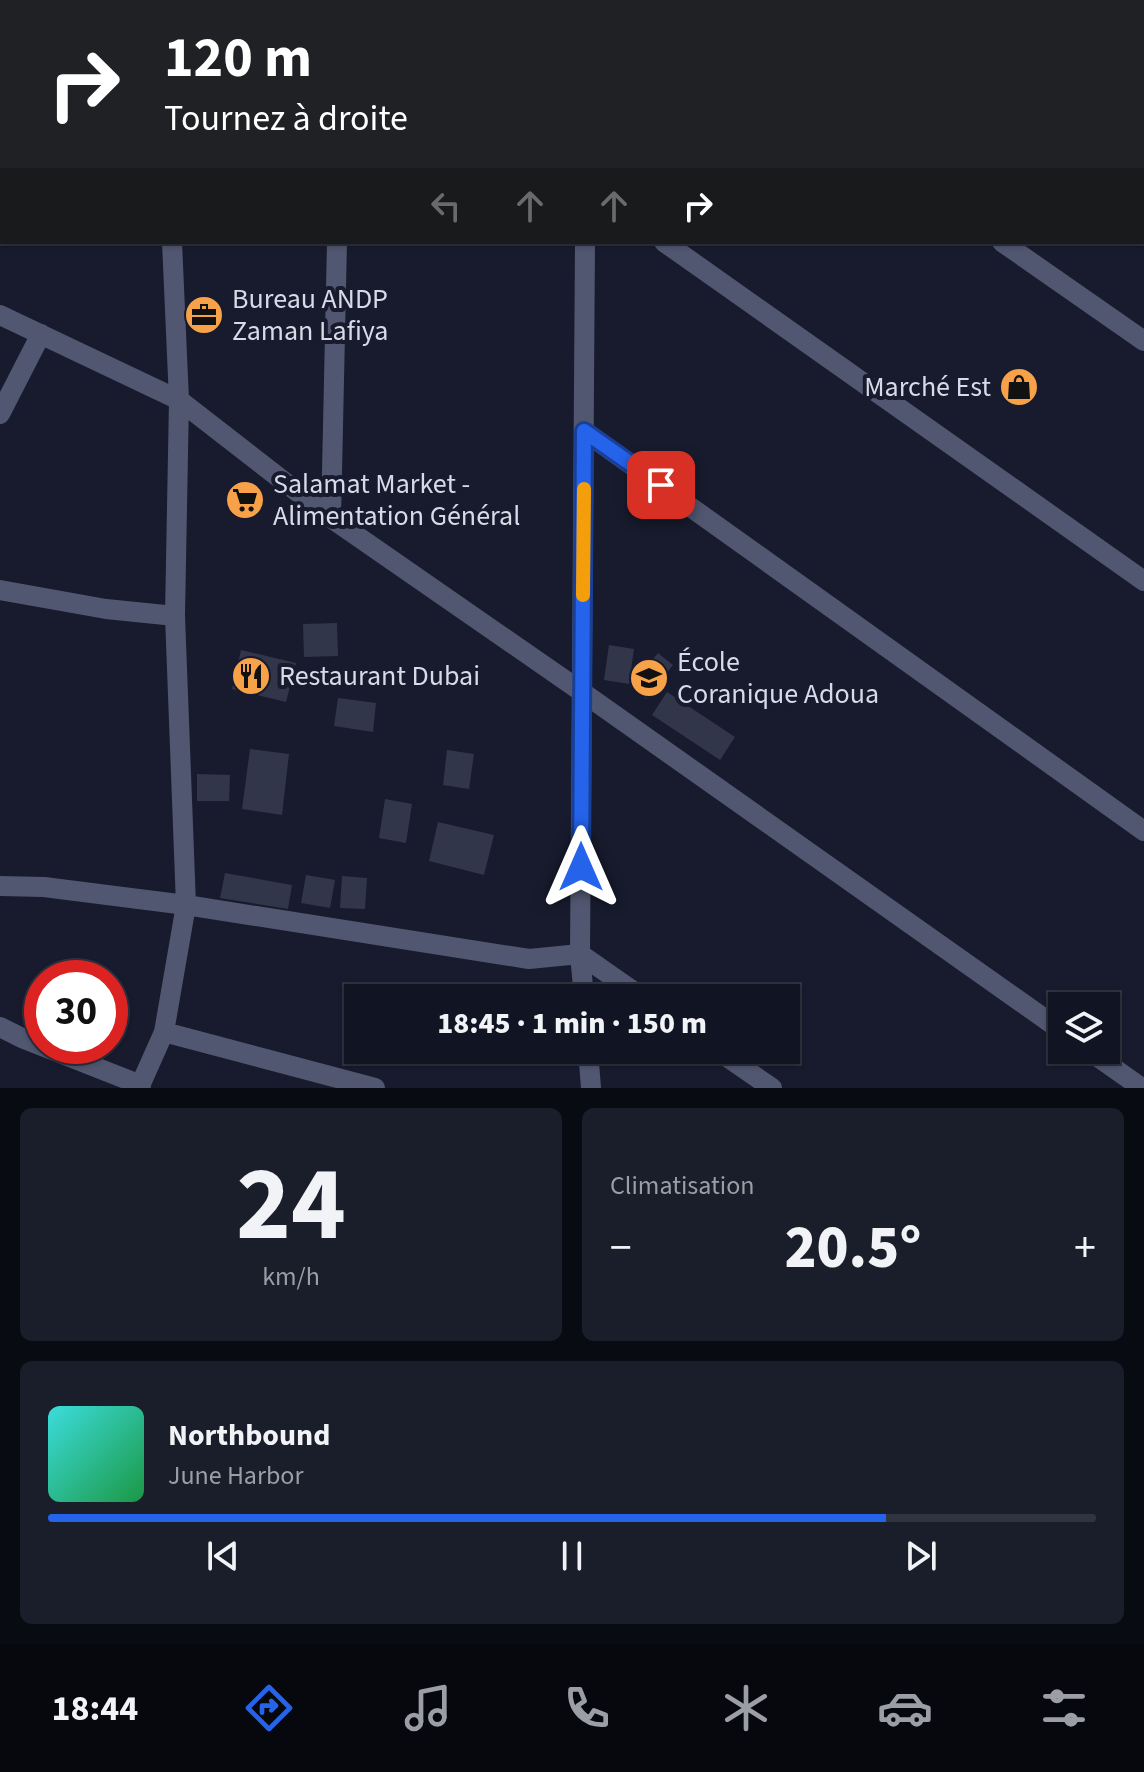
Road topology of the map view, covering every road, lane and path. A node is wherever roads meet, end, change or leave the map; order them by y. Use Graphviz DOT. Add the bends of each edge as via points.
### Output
graph roads {
  1 [pos="172,244"];
  2 [pos="337,244"];
  3 [pos="585,244"];
  4 [pos="667,244"];
  5 [pos="1005,244"];
  6 [pos="0,315"];
  7 [pos="41,334"];
  8 [pos="1144,341"];
  9 [pos="179,400"];
  10 [pos="0,414"];
  11 [pos="584,431"];
  12 [pos="331,518"];
  13 [pos="1144,581"];
  14 [pos="0,590"];
  15 [pos="175,616"];
  16 [pos="582,692"];
  17 [pos="1144,831"];
  18 [pos="0,886"];
  19 [pos="186,905"];
  20 [pos="580,954"];
  21 [pos="583,984"];
  22 [pos="623,984"];
  23 [pos="1048,1021"];
  24 [pos="0,1027"];
  25 [pos="164,1032"];
  26 [pos="589,1064"];
  27 [pos="737,1064"];
  28 [pos="1108,1064"];
  29 [pos="140,1087"];
  30 [pos="375,1088"];
  31 [pos="591,1088"];
  32 [pos="772,1088"];
  33 [pos="1142,1088"];
  1 -- 9 [label="street"];
  2 -- 12 [label="street"];
  3 -- 11 [label="street"];
  4 -- 13 [label="street"];
  5 -- 8 [label="street"];
  6 -- 7 [label="street"];
  7 -- 9 [label="street"];
  7 -- 10 [label="street"];
  9 -- 12 [label="street"];
  9 -- 15 [label="street"];
  11 -- 16 [label="street"];
  11 -- 17 [label="street"];
  12 -- 16 [label="street"];
  14 -- 15 [label="street"];
  15 -- 19 [label="street"];
  16 -- 20 [label="street"];
  16 -- 23 [label="street"];
  18 -- 19 [label="street"];
  19 -- 20 [label="street" via="529,959"];
  19 -- 25 [label="street"];
  20 -- 21 [label="street"];
  20 -- 22 [label="street"];
  24 -- 29 [label="street"];
  25 -- 29 [label="street"];
  25 -- 30 [label="street"];
  26 -- 31 [label="street"];
  27 -- 32 [label="street"];
  28 -- 33 [label="street"];
}
